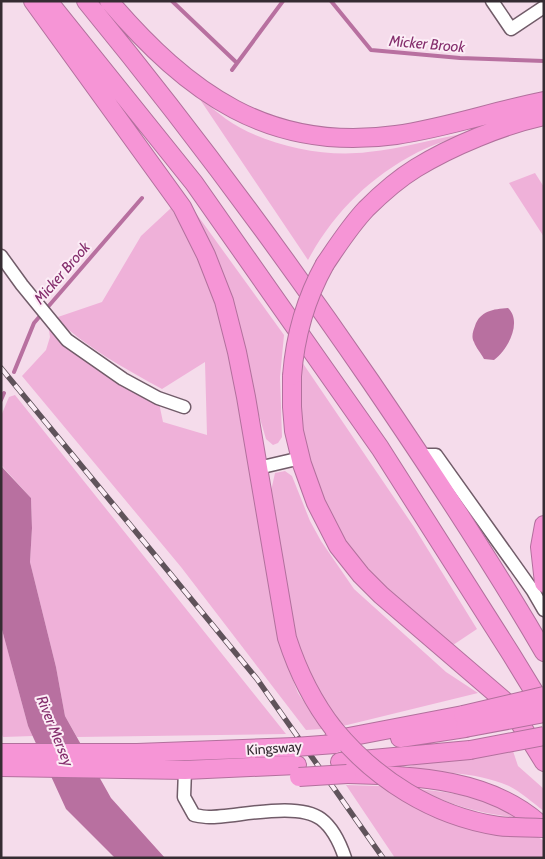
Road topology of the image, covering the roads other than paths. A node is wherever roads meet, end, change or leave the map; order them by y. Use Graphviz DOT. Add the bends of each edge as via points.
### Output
graph roads {
  1 [pos="33,1"];
  2 [pos="48,1"];
  3 [pos="86,1"];
  4 [pos="109,1"];
  5 [pos="492,1"];
  6 [pos="544,7"];
  7 [pos="544,101"];
  8 [pos="544,116"];
  9 [pos="1,256"];
  10 [pos="184,407"];
  11 [pos="420,455"];
  12 [pos="300,458"];
  13 [pos="258,468"];
  14 [pos="544,525"];
  15 [pos="544,583"];
  16 [pos="544,610"];
  17 [pos="544,652"];
  18 [pos="544,696"];
  19 [pos="544,708"];
  20 [pos="544,713"];
  21 [pos="464,722"];
  22 [pos="544,736"];
  23 [pos="1,753"];
  24 [pos="137,761"];
  25 [pos="544,762"];
  26 [pos="1,767"];
  27 [pos="344,768"];
  28 [pos="187,769"];
  29 [pos="544,828"];
  30 [pos="345,858"];
  1 -- 13 [label="highway" via="182,207 206,255 224,301 237,352"];
  2 -- 19 [label="highway" via="194,183 364,425"];
  3 -- 11 [label="highway" via="215,164"];
  4 -- 7 [label="highway" via="170,66 193,84 241,113 284,130 348,138 396,135"];
  5 -- 6 [label="lane" via="511,29"];
  8 -- 12 [label="highway, bridge" via="482,137 416,168 366,210 344,235 317,278 296,342 292,376 293,423"];
  9 -- 10 [label="lane" via="67,340 123,379 158,398"];
  11 -- 16 [label="lane" via="436,455"];
  11 -- 17 [label="highway"];
  12 -- 13 [label="lane"];
  12 -- 25 [label="highway" via="316,503 338,546 360,575 508,704"];
  13 -- 29 [label="highway, bridge" via="287,638 300,676 346,745 375,771 412,796 455,816 498,826"];
  14 -- 15 [label="highway" via="540,547"];
  18 -- 21 [label="highway, bridge"];
  20 -- 21 [label="highway, bridge"];
  21 -- 24 [label="highway, Kingsway, bridge" via="384,740"];
  22 -- 27 [label="highway, Kingsway, bridge"];
  23 -- 24 [label="highway, Kingsway"];
  24 -- 26 [label="highway, Kingsway"];
  24 -- 28 [label="highway, Kingsway"];
  27 -- 28 [label="highway, Kingsway" via="298,771"];
  27 -- 29 [label="highway" via="372,775 433,780 475,788 512,804"];
  28 -- 30 [label="lane" via="184,796 194,815 209,817 290,811 313,815 339,841"];
}
